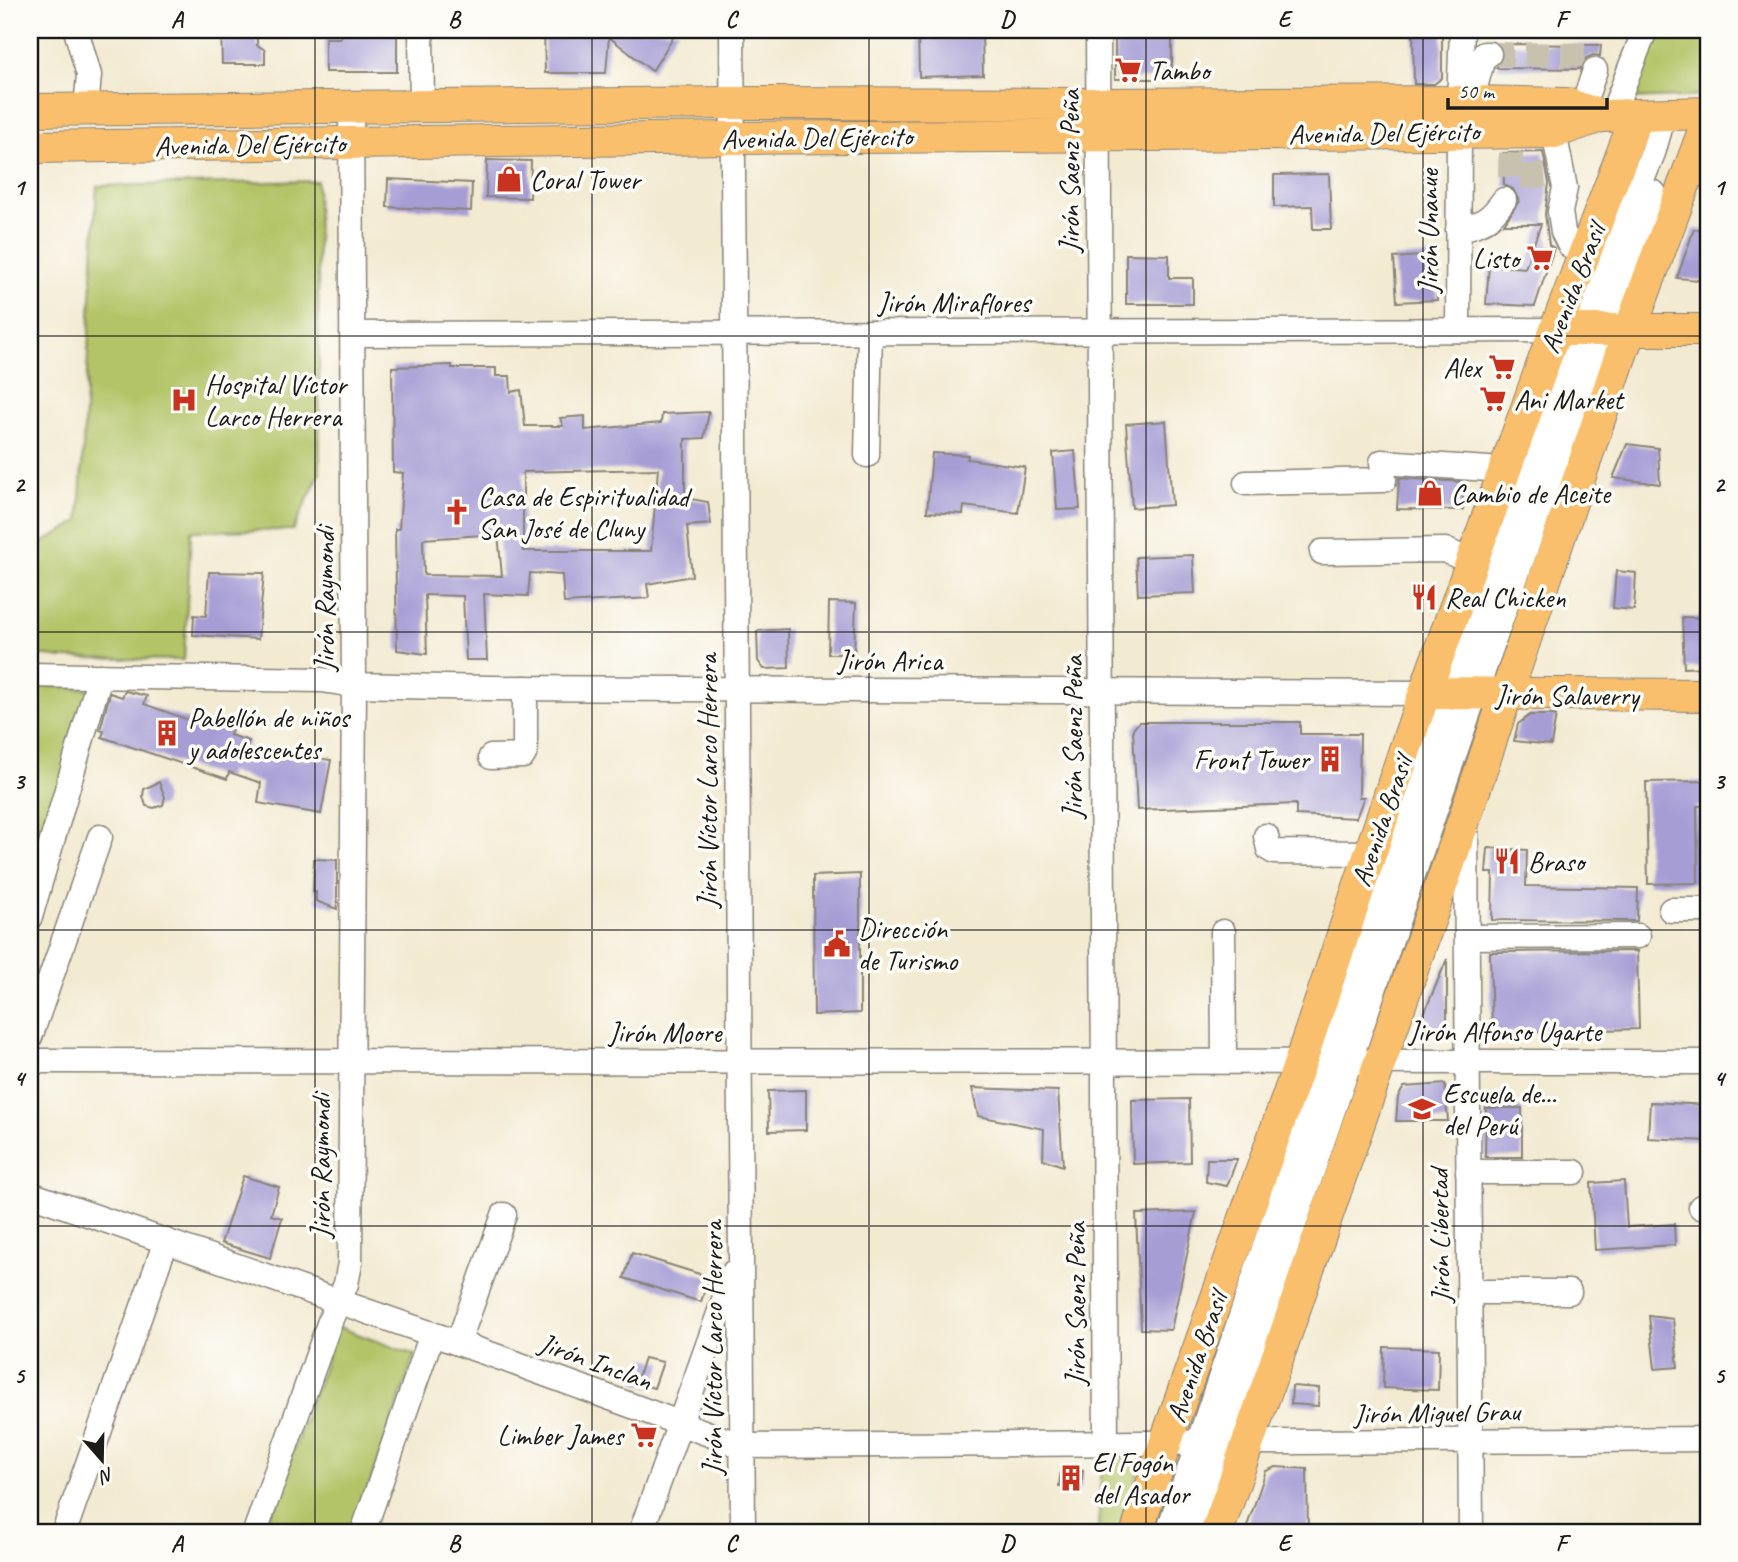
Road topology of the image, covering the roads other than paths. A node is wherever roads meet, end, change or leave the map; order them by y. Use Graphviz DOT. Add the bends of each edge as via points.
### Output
graph roads {
  1 [pos="76,30"];
  2 [pos="421,30"];
  3 [pos="732,30"];
  4 [pos="1098,30"];
  5 [pos="1645,30"];
  6 [pos="1474,47"];
  7 [pos="1595,70"];
  8 [pos="732,103"];
  9 [pos="422,105"];
  10 [pos="351,106"];
  11 [pos="86,109"];
  12 [pos="30,110"];
  13 [pos="1463,112"];
  14 [pos="1649,114"];
  15 [pos="1099,119"];
  16 [pos="1554,132"];
  17 [pos="732,138"];
  18 [pos="352,143"];
  19 [pos="30,147"];
  20 [pos="1504,200"];
  21 [pos="1458,230"];
  22 [pos="1583,259"];
  23 [pos="1458,330"];
  24 [pos="1593,330"];
  25 [pos="1708,330"];
  26 [pos="1100,331"];
  27 [pos="870,332"];
  28 [pos="733,333"];
  29 [pos="353,334"];
  30 [pos="867,456"];
  31 [pos="1504,470"];
  32 [pos="1246,483"];
  33 [pos="1322,552"];
  34 [pos="1471,562"];
  35 [pos="30,674"];
  36 [pos="100,676"];
  37 [pos="354,685"];
  38 [pos="525,688"];
  39 [pos="736,689"];
  40 [pos="1102,691"];
  41 [pos="1465,694"];
  42 [pos="1708,695"];
  43 [pos="491,757"];
  44 [pos="1466,814"];
  45 [pos="1266,836"];
  46 [pos="100,837"];
  47 [pos="1369,853"];
  48 [pos="1671,910"];
  49 [pos="1708,910"];
  50 [pos="30,917"];
  51 [pos="1223,932"];
  52 [pos="1638,936"];
  53 [pos="1467,937"];
  54 [pos="30,1037"];
  55 [pos="1104,1060"];
  56 [pos="1224,1060"];
  57 [pos="1340,1060"];
  58 [pos="30,1061"];
  59 [pos="350,1061"];
  60 [pos="1467,1061"];
  61 [pos="739,1062"];
  62 [pos="1708,1062"];
  63 [pos="1468,1172"];
  64 [pos="1574,1172"];
  65 [pos="30,1194"];
  66 [pos="504,1215"];
  67 [pos="166,1241"];
  68 [pos="741,1255"];
  69 [pos="1469,1292"];
  70 [pos="1569,1292"];
  71 [pos="339,1301"];
  72 [pos="432,1334"];
  73 [pos="458,1343"];
  74 [pos="681,1423"];
  75 [pos="1708,1439"];
  76 [pos="1472,1442"];
  77 [pos="1166,1444"];
  78 [pos="1221,1444"];
  79 [pos="1106,1445"];
  80 [pos="742,1446"];
  81 [pos="64,1532"];
  82 [pos="255,1532"];
  83 [pos="363,1532"];
  84 [pos="641,1532"];
  85 [pos="743,1532"];
  86 [pos="1137,1532"];
  87 [pos="1168,1532"];
  88 [pos="1188,1532"];
  89 [pos="1217,1532"];
  90 [pos="1471,1532"];
  1 -- 11 [label="street" via="89,75"];
  2 -- 9 [label="street"];
  3 -- 8 [label="street, Jirón Víctor Larco Herrera"];
  4 -- 15 [label="street, Jirón Saenz Peña"];
  5 -- 14 [label="street"];
  6 -- 13 [label="street, Jirón Unanue"];
  7 -- 14 [label="street"];
  8 -- 9 [label="main road, Avenida Del Ejército"];
  8 -- 15 [label="main road, Avenida Del Ejército"];
  8 -- 17 [label="street, Jirón Víctor Larco Herrera"];
  9 -- 10 [label="main road, Avenida Del Ejército"];
  10 -- 11 [label="main road, Avenida Del Ejército"];
  10 -- 18 [label="street, Jirón Raymondi"];
  11 -- 12 [label="main road, Avenida Del Ejército"];
  13 -- 14 [label="main road, Avenida Del Ejército" via="1566,104"];
  13 -- 15 [label="main road, Avenida Del Ejército"];
  13 -- 16 [label="main road, Avenida Del Ejército" via="1508,142"];
  13 -- 21 [label="street, Jirón Unanue"];
  14 -- 16 [label="main road, Avenida Del Ejército"];
  14 -- 22 [label="main road, Avenida Brasil"];
  14 -- 24 [label="main road, Avenida Brasil"];
  14 -- 24 [label="street, Avenida Brasil" via="1653,153"];
  15 -- 17 [label="main road, Avenida Del Ejército"];
  15 -- 26 [label="street, Jirón Saenz Peña"];
  16 -- 22 [label="street" via="1563,232"];
  17 -- 18 [label="main road, Avenida Del Ejército"];
  17 -- 28 [label="street, Jirón Víctor Larco Herrera"];
  18 -- 19 [label="main road, Avenida Del Ejército"];
  18 -- 29 [label="street, Jirón Raymondi"];
  20 -- 21 [label="street" via="1485,222"];
  21 -- 23 [label="street, Jirón Unanue"];
  22 -- 24 [label="main road, Avenida Brasil"];
  23 -- 24 [label="street, Jirón Miraflores"];
  23 -- 26 [label="street, Jirón Miraflores"];
  24 -- 25 [label="main road"];
  24 -- 31 [label="main road, Avenida Brasil"];
  24 -- 41 [label="main road, Avenida Brasil"];
  24 -- 41 [label="street, Avenida Brasil"];
  26 -- 27 [label="street, Jirón Miraflores"];
  26 -- 40 [label="street, Jirón Saenz Peña"];
  27 -- 28 [label="street, Jirón Miraflores"];
  27 -- 30 [label="street"];
  28 -- 29 [label="street, Jirón Miraflores"];
  28 -- 39 [label="street, Jirón Víctor Larco Herrera"];
  29 -- 37 [label="street, Jirón Raymondi"];
  31 -- 32 [label="street" via="1382,462 1384,480"];
  31 -- 34 [label="main road, Avenida Brasil"];
  33 -- 34 [label="street" via="1446,550"];
  34 -- 41 [label="main road, Avenida Brasil"];
  35 -- 36 [label="street, Jirón Arica"];
  36 -- 37 [label="street, Jirón Arica" via="322,680"];
  36 -- 50 [label="street"];
  37 -- 38 [label="street, Jirón Arica"];
  37 -- 59 [label="street, Jirón Raymondi"];
  38 -- 39 [label="street, Jirón Arica"];
  38 -- 43 [label="street" via="525,752 523,756"];
  39 -- 40 [label="street, Jirón Arica"];
  39 -- 61 [label="street, Jirón Víctor Larco Herrera"];
  40 -- 41 [label="street, Jirón Arica"];
  40 -- 55 [label="street, Jirón Saenz Peña"];
  41 -- 42 [label="main road, Jirón Salaverry"];
  41 -- 44 [label="main road, Avenida Brasil"];
  41 -- 47 [label="main road, Avenida Brasil"];
  41 -- 57 [label="street, Avenida Brasil"];
  44 -- 53 [label="street, Jirón Libertad"];
  44 -- 57 [label="main road, Avenida Brasil"];
  45 -- 47 [label="street" via="1274,852"];
  46 -- 54 [label="street"];
  47 -- 57 [label="main road, Avenida Brasil"];
  48 -- 49 [label="street"];
  51 -- 56 [label="street"];
  52 -- 53 [label="street"];
  53 -- 60 [label="street, Jirón Libertad"];
  55 -- 56 [label="street, Jirón Moore"];
  55 -- 61 [label="street, Jirón Moore"];
  55 -- 79 [label="street, Jirón Saenz Peña"];
  56 -- 57 [label="street, Jirón Moore"];
  57 -- 60 [label="street, Jirón Alfonso Ugarte"];
  57 -- 77 [label="main road, Avenida Brasil"];
  57 -- 78 [label="main road, Avenida Brasil"];
  57 -- 78 [label="street, Avenida Brasil"];
  58 -- 59 [label="street, Jirón Moore"];
  59 -- 61 [label="street, Jirón Moore"];
  59 -- 71 [label="street, Jirón Raymondi" via="350,1263"];
  60 -- 62 [label="street, Jirón Alfonso Ugarte"];
  60 -- 63 [label="street, Jirón Libertad"];
  61 -- 68 [label="street, Jirón Víctor Larco Herrera"];
  63 -- 64 [label="street"];
  63 -- 69 [label="street, Jirón Libertad"];
  65 -- 67 [label="street, Jirón Inclan"];
  66 -- 73 [label="street"];
  67 -- 71 [label="street, Jirón Inclan"];
  67 -- 81 [label="street"];
  68 -- 74 [label="street"];
  68 -- 80 [label="street, Jirón Víctor Larco Herrera"];
  69 -- 70 [label="street"];
  69 -- 76 [label="street, Jirón Libertad"];
  71 -- 72 [label="street, Jirón Inclan"];
  71 -- 82 [label="street, Jirón Raymondi"];
  72 -- 73 [label="street, Jirón Inclan"];
  72 -- 83 [label="street"];
  73 -- 74 [label="street, Jirón Inclan"];
  74 -- 80 [label="street, Jirón Inclan"];
  74 -- 84 [label="street"];
  75 -- 76 [label="street, Jirón Miguel Grau"];
  76 -- 78 [label="street, Jirón Miguel Grau"];
  76 -- 90 [label="street, Jirón Libertad"];
  77 -- 78 [label="street, Jirón Miguel Grau"];
  77 -- 79 [label="street, Jirón Inclan"];
  77 -- 86 [label="main road, Avenida Brasil"];
  78 -- 87 [label="street, Avenida Brasil"];
  78 -- 88 [label="street, Avenida Brasil"];
  78 -- 89 [label="main road, Avenida Brasil"];
  79 -- 80 [label="street, Jirón Inclan"];
  80 -- 85 [label="street, Jirón Víctor Larco Herrera"];
}
